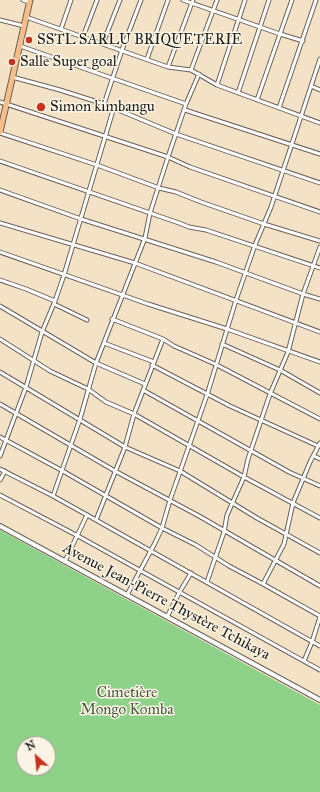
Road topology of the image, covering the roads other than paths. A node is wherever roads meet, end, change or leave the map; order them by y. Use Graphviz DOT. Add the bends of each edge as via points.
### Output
graph roads {
  1 [pos="23,0"];
  2 [pos="71,0"];
  3 [pos="97,0"];
  4 [pos="120,0"];
  5 [pos="141,0"];
  6 [pos="168,0"];
  7 [pos="183,0"];
  8 [pos="216,0"];
  9 [pos="245,0"];
  10 [pos="268,0"];
  11 [pos="292,0"];
  12 [pos="316,0"];
  13 [pos="30,1"];
  14 [pos="192,2"];
  15 [pos="213,11"];
  16 [pos="26,17"];
  17 [pos="0,20"];
  18 [pos="238,20"];
  19 [pos="24,26"];
  20 [pos="259,27"];
  21 [pos="61,29"];
  22 [pos="280,34"];
  23 [pos="83,37"];
  24 [pos="303,41"];
  25 [pos="103,43"];
  26 [pos="20,46"];
  27 [pos="122,50"];
  28 [pos="147,59"];
  29 [pos="320,59"];
  30 [pos="319,63"];
  31 [pos="168,67"];
  32 [pos="191,70"];
  33 [pos="198,74"];
  34 [pos="12,77"];
  35 [pos="112,79"];
  36 [pos="217,85"];
  37 [pos="311,86"];
  38 [pos="320,90"];
  39 [pos="238,93"];
  40 [pos="257,100"];
  41 [pos="0,102"];
  42 [pos="6,104"];
  43 [pos="104,104"];
  44 [pos="186,104"];
  45 [pos="114,107"];
  46 [pos="279,108"];
  47 [pos="184,110"];
  48 [pos="300,116"];
  49 [pos="320,123"];
  50 [pos="0,133"];
  51 [pos="176,134"];
  52 [pos="105,136"];
  53 [pos="292,144"];
  54 [pos="320,154"];
  55 [pos="168,157"];
  56 [pos="0,161"];
  57 [pos="97,165"];
  58 [pos="284,170"];
  59 [pos="320,183"];
  60 [pos="159,188"];
  61 [pos="0,190"];
  62 [pos="89,191"];
  63 [pos="274,197"];
  64 [pos="320,212"];
  65 [pos="150,213"];
  66 [pos="81,219"];
  67 [pos="0,223"];
  68 [pos="264,224"];
  69 [pos="145,238"];
  70 [pos="320,241"];
  71 [pos="74,245"];
  72 [pos="255,246"];
  73 [pos="320,247"];
  74 [pos="0,252"];
  75 [pos="135,263"];
  76 [pos="314,266"];
  77 [pos="320,268"];
  78 [pos="246,273"];
  79 [pos="64,275"];
  80 [pos="0,280"];
  81 [pos="303,294"];
  82 [pos="122,295"];
  83 [pos="320,299"];
  84 [pos="236,300"];
  85 [pos="55,302"];
  86 [pos="0,306"];
  87 [pos="112,319"];
  88 [pos="87,320"];
  89 [pos="295,323"];
  90 [pos="226,329"];
  91 [pos="42,332"];
  92 [pos="320,332"];
  93 [pos="0,339"];
  94 [pos="163,339"];
  95 [pos="104,343"];
  96 [pos="222,344"];
  97 [pos="288,352"];
  98 [pos="33,360"];
  99 [pos="320,362"];
  100 [pos="96,363"];
  101 [pos="153,364"];
  102 [pos="215,364"];
  103 [pos="280,370"];
  104 [pos="0,372"];
  105 [pos="145,384"];
  106 [pos="26,387"];
  107 [pos="88,389"];
  108 [pos="143,390"];
  109 [pos="320,393"];
  110 [pos="270,394"];
  111 [pos="207,395"];
  112 [pos="0,404"];
  113 [pos="17,413"];
  114 [pos="134,414"];
  115 [pos="80,419"];
  116 [pos="320,419"];
  117 [pos="198,421"];
  118 [pos="261,421"];
  119 [pos="0,437"];
  120 [pos="6,440"];
  121 [pos="70,444"];
  122 [pos="319,444"];
  123 [pos="190,446"];
  124 [pos="125,447"];
  125 [pos="251,450"];
  126 [pos="0,456"];
  127 [pos="314,456"];
  128 [pos="320,459"];
  129 [pos="0,469"];
  130 [pos="61,470"];
  131 [pos="5,471"];
  132 [pos="115,471"];
  133 [pos="180,471"];
  134 [pos="244,477"];
  135 [pos="304,478"];
  136 [pos="0,480"];
  137 [pos="320,486"];
  138 [pos="0,495"];
  139 [pos="106,495"];
  140 [pos="52,496"];
  141 [pos="170,500"];
  142 [pos="233,503"];
  143 [pos="294,504"];
  144 [pos="87,515"];
  145 [pos="320,518"];
  146 [pos="96,520"];
  147 [pos="0,526"];
  148 [pos="162,528"];
  149 [pos="224,532"];
  150 [pos="287,535"];
  151 [pos="78,536"];
  152 [pos="151,552"];
  153 [pos="320,553"];
  154 [pos="215,558"];
  155 [pos="276,560"];
  156 [pos="65,561"];
  157 [pos="140,571"];
  158 [pos="191,574"];
  159 [pos="206,582"];
  160 [pos="263,584"];
  161 [pos="320,586"];
  162 [pos="179,593"];
  163 [pos="127,594"];
  164 [pos="320,616"];
  165 [pos="167,617"];
  166 [pos="312,642"];
  167 [pos="320,646"];
  168 [pos="304,661"];
  169 [pos="320,670"];
  170 [pos="320,700"];
  1 -- 13 [label="street"];
  2 -- 21 [label="street"];
  3 -- 23 [label="street"];
  4 -- 25 [label="street"];
  5 -- 27 [label="street"];
  6 -- 28 [label="street"];
  7 -- 14 [label="street"];
  8 -- 15 [label="street"];
  9 -- 18 [label="street"];
  10 -- 20 [label="street"];
  11 -- 22 [label="street"];
  12 -- 24 [label="street"];
  13 -- 16 [label="highway"];
  14 -- 15 [label="street"];
  14 -- 31 [label="street"];
  15 -- 18 [label="street"];
  15 -- 32 [label="street"];
  16 -- 19 [label="highway"];
  16 -- 21 [label="street"];
  17 -- 19 [label="street"];
  18 -- 20 [label="street"];
  18 -- 36 [label="street"];
  19 -- 26 [label="highway"];
  20 -- 22 [label="street"];
  20 -- 39 [label="street"];
  21 -- 23 [label="street"];
  22 -- 24 [label="street"];
  22 -- 40 [label="street"];
  23 -- 25 [label="street"];
  24 -- 46 [label="street"];
  25 -- 27 [label="street"];
  26 -- 34 [label="highway"];
  26 -- 35 [label="street"];
  27 -- 28 [label="street"];
  27 -- 35 [label="street"];
  28 -- 31 [label="street"];
  29 -- 30 [label="street"];
  30 -- 37 [label="street"];
  31 -- 32 [label="street"];
  32 -- 33 [label="street"];
  33 -- 36 [label="street"];
  33 -- 44 [label="street"];
  34 -- 42 [label="highway"];
  34 -- 43 [label="street"];
  35 -- 43 [label="street"];
  35 -- 44 [label="street"];
  36 -- 39 [label="street"];
  37 -- 38 [label="street"];
  37 -- 48 [label="street"];
  39 -- 40 [label="street"];
  40 -- 46 [label="street"];
  41 -- 42 [label="street"];
  42 -- 50 [label="highway"];
  42 -- 52 [label="street"];
  43 -- 45 [label="street"];
  44 -- 47 [label="street"];
  45 -- 51 [label="street"];
  45 -- 52 [label="street"];
  46 -- 48 [label="street"];
  47 -- 51 [label="street"];
  47 -- 53 [label="street"];
  48 -- 49 [label="street"];
  48 -- 53 [label="street"];
  50 -- 57 [label="street"];
  51 -- 55 [label="street"];
  51 -- 58 [label="street"];
  52 -- 55 [label="street"];
  52 -- 57 [label="street"];
  53 -- 54 [label="street"];
  53 -- 58 [label="street"];
  55 -- 60 [label="street"];
  55 -- 63 [label="street"];
  56 -- 62 [label="street"];
  57 -- 60 [label="street"];
  57 -- 62 [label="street"];
  58 -- 59 [label="street"];
  58 -- 63 [label="street"];
  60 -- 65 [label="street"];
  60 -- 68 [label="street"];
  61 -- 66 [label="street"];
  62 -- 65 [label="street"];
  62 -- 66 [label="street"];
  63 -- 64 [label="street"];
  63 -- 68 [label="street"];
  65 -- 69 [label="street"];
  65 -- 72 [label="street" via="179,222 189,228 206,230"];
  66 -- 69 [label="street"];
  66 -- 71 [label="street"];
  67 -- 71 [label="street"];
  68 -- 70 [label="street"];
  68 -- 72 [label="street"];
  69 -- 75 [label="street"];
  69 -- 78 [label="street"];
  71 -- 75 [label="street"];
  71 -- 79 [label="street"];
  72 -- 76 [label="street"];
  72 -- 78 [label="street"];
  73 -- 76 [label="street"];
  74 -- 79 [label="street"];
  75 -- 82 [label="street"];
  75 -- 84 [label="street"];
  76 -- 77 [label="street"];
  76 -- 81 [label="street"];
  78 -- 81 [label="street"];
  78 -- 84 [label="street"];
  79 -- 82 [label="street"];
  79 -- 85 [label="street"];
  80 -- 85 [label="street"];
  81 -- 83 [label="street"];
  81 -- 89 [label="street"];
  82 -- 87 [label="street"];
  82 -- 90 [label="street"];
  84 -- 89 [label="street"];
  84 -- 90 [label="street"];
  85 -- 88 [label="street"];
  85 -- 91 [label="street"];
  86 -- 91 [label="street"];
  87 -- 94 [label="street"];
  87 -- 95 [label="street"];
  89 -- 92 [label="street"];
  89 -- 97 [label="street"];
  90 -- 96 [label="street"];
  90 -- 97 [label="street"];
  91 -- 98 [label="street"];
  91 -- 100 [label="street"];
  93 -- 98 [label="street"];
  94 -- 101 [label="street"];
  94 -- 102 [label="street"];
  95 -- 100 [label="street"];
  95 -- 101 [label="street"];
  96 -- 102 [label="street"];
  96 -- 103 [label="street"];
  97 -- 99 [label="street"];
  97 -- 103 [label="street"];
  98 -- 106 [label="street"];
  98 -- 107 [label="street"];
  100 -- 105 [label="street"];
  100 -- 107 [label="street"];
  101 -- 105 [label="street"];
  101 -- 111 [label="street"];
  102 -- 110 [label="street"];
  102 -- 111 [label="street"];
  103 -- 109 [label="street"];
  103 -- 110 [label="street"];
  104 -- 106 [label="street"];
  105 -- 108 [label="street"];
  106 -- 113 [label="street"];
  106 -- 115 [label="street"];
  107 -- 114 [label="street" via="106,402"];
  107 -- 115 [label="street"];
  108 -- 114 [label="street"];
  108 -- 117 [label="street"];
  110 -- 116 [label="street"];
  110 -- 118 [label="street"];
  111 -- 117 [label="street"];
  111 -- 118 [label="street"];
  112 -- 113 [label="street"];
  113 -- 120 [label="street"];
  113 -- 121 [label="street"];
  114 -- 123 [label="street"];
  114 -- 124 [label="street"];
  115 -- 121 [label="street"];
  115 -- 124 [label="street"];
  117 -- 123 [label="street"];
  117 -- 125 [label="street"];
  118 -- 122 [label="street"];
  118 -- 125 [label="street"];
  119 -- 120 [label="street"];
  120 -- 126 [label="street"];
  120 -- 130 [label="street"];
  121 -- 130 [label="street"];
  121 -- 132 [label="street"];
  122 -- 127 [label="street"];
  123 -- 133 [label="street"];
  123 -- 134 [label="street"];
  124 -- 132 [label="street"];
  124 -- 133 [label="street"];
  125 -- 134 [label="street"];
  125 -- 135 [label="street"];
  127 -- 128 [label="street"];
  127 -- 135 [label="street"];
  129 -- 131 [label="street"];
  130 -- 139 [label="street"];
  130 -- 140 [label="street"];
  131 -- 136 [label="street"];
  131 -- 140 [label="street"];
  132 -- 139 [label="street"];
  132 -- 141 [label="street"];
  133 -- 141 [label="street"];
  133 -- 142 [label="street"];
  134 -- 142 [label="street"];
  134 -- 143 [label="street"];
  135 -- 137 [label="street"];
  135 -- 143 [label="street"];
  138 -- 151 [label="street"];
  139 -- 146 [label="street"];
  139 -- 148 [label="street"];
  140 -- 144 [label="street"];
  141 -- 148 [label="street"];
  141 -- 149 [label="street"];
  142 -- 149 [label="street" via="227,515"];
  142 -- 150 [label="street"];
  143 -- 145 [label="street"];
  143 -- 150 [label="street"];
  144 -- 146 [label="street"];
  144 -- 151 [label="street"];
  146 -- 152 [label="street"];
  147 -- 156 [label="street, Avenue Jean-Pierre Thystère Tchikaya"];
  148 -- 152 [label="street"];
  148 -- 154 [label="street"];
  149 -- 154 [label="street"];
  149 -- 155 [label="street"];
  150 -- 153 [label="street"];
  150 -- 155 [label="street"];
  151 -- 156 [label="street"];
  151 -- 157 [label="street"];
  152 -- 157 [label="street"];
  152 -- 158 [label="street"];
  154 -- 159 [label="street"];
  154 -- 160 [label="street"];
  155 -- 160 [label="street"];
  155 -- 161 [label="street"];
  156 -- 163 [label="street, Avenue Jean-Pierre Thystère Tchikaya"];
  157 -- 162 [label="street"];
  157 -- 163 [label="street"];
  158 -- 159 [label="street"];
  158 -- 162 [label="street"];
  159 -- 166 [label="street"];
  160 -- 164 [label="street"];
  162 -- 165 [label="street"];
  162 -- 168 [label="street"];
  163 -- 165 [label="street, Avenue Jean-Pierre Thystère Tchikaya"];
  164 -- 166 [label="street"];
  165 -- 170 [label="street, Avenue Jean-Pierre Thystère Tchikaya"];
  166 -- 167 [label="street"];
  166 -- 168 [label="street"];
  168 -- 169 [label="street"];
}
